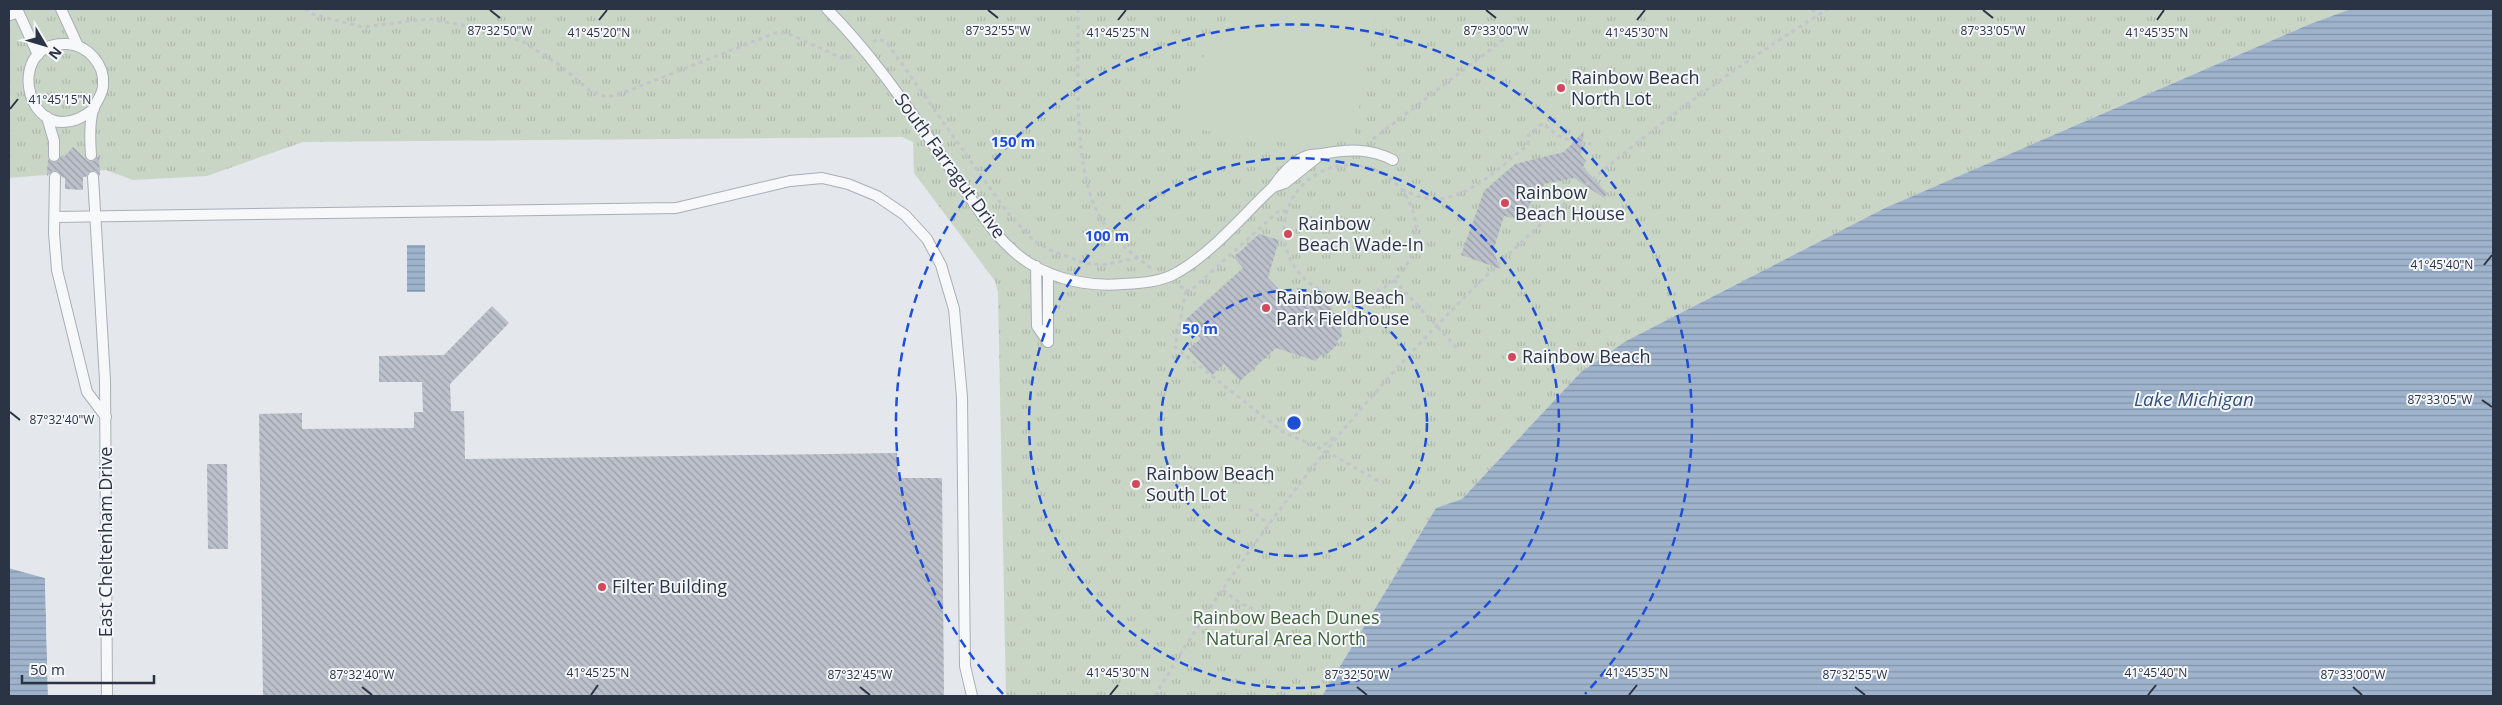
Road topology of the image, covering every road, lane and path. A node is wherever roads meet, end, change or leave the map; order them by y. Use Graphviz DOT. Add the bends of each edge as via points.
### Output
graph roads {
  1 [pos="17,9"];
  2 [pos="61,9"];
  3 [pos="305,9"];
  4 [pos="827,9"];
  5 [pos="1078,9"];
  6 [pos="1812,9"];
  7 [pos="1828,9"];
  8 [pos="1817,16"];
  9 [pos="1521,26"];
  10 [pos="872,42"];
  11 [pos="78,46"];
  12 [pos="38,55"];
  13 [pos="854,56"];
  14 [pos="1692,77"];
  15 [pos="1702,92"];
  16 [pos="94,109"];
  17 [pos="47,117"];
  18 [pos="1592,144"];
  19 [pos="1361,150"];
  20 [pos="91,155"];
  21 [pos="54,156"];
  22 [pos="1394,160"];
  23 [pos="1345,165"];
  24 [pos="55,177"];
  25 [pos="93,177"];
  26 [pos="1401,189"];
  27 [pos="1287,212"];
  28 [pos="55,217"];
  29 [pos="95,217"];
  30 [pos="1036,266"];
  31 [pos="1048,273"];
  32 [pos="1167,278"];
  33 [pos="1394,280"];
  34 [pos="1186,290"];
  35 [pos="1438,327"];
  36 [pos="1457,348"];
  37 [pos="106,417"];
  38 [pos="1341,431"];
  39 [pos="1326,451"];
  40 [pos="1380,482"];
  41 [pos="1249,509"];
  42 [pos="1269,524"];
  43 [pos="1223,590"];
  44 [pos="1274,619"];
  45 [pos="107,696"];
  46 [pos="972,696"];
  47 [pos="1155,696"];
  1 -- 12 [label="lane"];
  2 -- 11 [label="lane"];
  3 -- 13 [label="path" via="315,15 363,27 428,19 479,28 522,42 561,66 589,90 604,96 615,96 775,33 787,33 844,59"];
  4 -- 30 [label="lane, South Farragut Drive" via="880,70 993,229"];
  5 -- 10 [label="path" via="1080,137 1087,184 1100,219 1121,245 1137,258 1103,265 1084,263 1050,250 1018,226 887,43 879,39"];
  6 -- 8 [label="path"];
  7 -- 8 [label="path"];
  8 -- 15 [label="path"];
  9 -- 19 [label="path" via="1382,130"];
  11 -- 12 [label="lane" via="56,45"];
  11 -- 16 [label="lane" via="89,52 102,73 103,86"];
  12 -- 17 [label="lane" via="26,76 26,89 37,110"];
  14 -- 15 [label="path"];
  15 -- 35 [label="path" via="1564,203"];
  16 -- 17 [label="lane" via="71,121"];
  16 -- 20 [label="lane"];
  17 -- 21 [label="lane" via="54,141"];
  18 -- 26 [label="path" via="1567,141 1553,134 1543,123 1528,136 1528,145 1469,190 1451,197 1431,199"];
  19 -- 22 [label="lane, South Farragut Drive"];
  19 -- 23 [label="path"];
  19 -- 32 [label="lane, South Farragut Drive" via="1306,156 1281,175 1196,260"];
  23 -- 26 [label="path" via="1376,170"];
  23 -- 27 [label="path" via="1324,170 1309,179 1296,193"];
  24 -- 28 [label="lane"];
  25 -- 29 [label="lane, East Cheltenham Drive"];
  26 -- 33 [label="path" via="1412,207 1416,233 1410,259"];
  27 -- 33 [label="path" via="1284,236 1288,254 1296,270 1317,289 1334,296 1352,297 1370,294"];
  27 -- 34 [label="path" via="1280,210 1190,291"];
  28 -- 29 [label="lane"];
  28 -- 37 [label="lane" via="57,270 87,392"];
  29 -- 37 [label="lane, East Cheltenham Drive"];
  29 -- 46 [label="lane" via="676,208 790,181 822,178 877,196 905,215 927,239 941,265 954,308 962,397 965,666"];
  30 -- 31 [label="lane, South Farragut Drive"];
  30 -- 31 [label="lane" via="1037,326 1048,342"];
  31 -- 32 [label="lane, South Farragut Drive" via="1077,282 1114,285"];
  32 -- 34 [label="path"];
  33 -- 35 [label="path"];
  34 -- 38 [label="path" via="1175,347 1283,432 1320,448"];
  35 -- 36 [label="path"];
  35 -- 38 [label="path"];
  37 -- 45 [label="lane, East Cheltenham Drive"];
  38 -- 39 [label="path"];
  39 -- 40 [label="path"];
  39 -- 42 [label="path"];
  41 -- 42 [label="path"];
  42 -- 43 [label="path"];
  43 -- 44 [label="path" via="1240,603"];
  43 -- 47 [label="path"];
}
